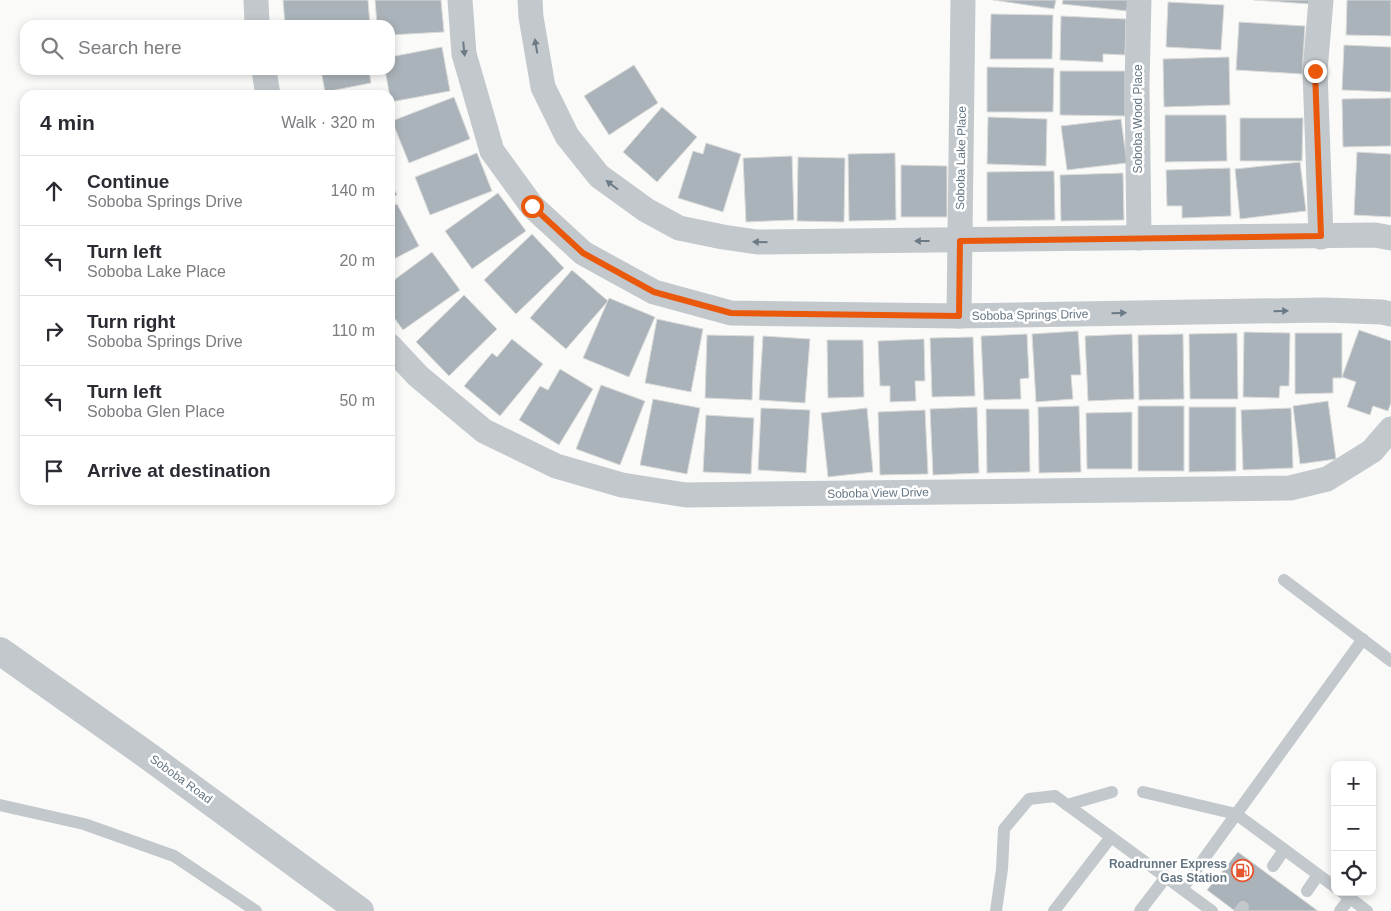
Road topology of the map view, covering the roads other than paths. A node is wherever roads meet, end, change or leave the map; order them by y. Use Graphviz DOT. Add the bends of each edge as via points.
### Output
graph roads {
  1 [pos="256,0"];
  2 [pos="460,0"];
  3 [pos="530,0"];
  4 [pos="963,0"];
  5 [pos="1139,0"];
  6 [pos="1322,0"];
  7 [pos="257,20"];
  8 [pos="265,75"];
  9 [pos="267,90"];
  10 [pos="1321,236"];
  11 [pos="1139,238"];
  12 [pos="1391,238"];
  13 [pos="960,241"];
  14 [pos="1391,314"];
  15 [pos="959,316"];
  16 [pos="395,351"];
  17 [pos="1391,429"];
  18 [pos="1284,580"];
  19 [pos="1363,639"];
  20 [pos="0,651"];
  21 [pos="1391,661"];
  22 [pos="1112,792"];
  23 [pos="1144,792"];
  24 [pos="1067,805"];
  25 [pos="0,806"];
  26 [pos="1236,814"];
  27 [pos="1111,837"];
  28 [pos="1284,850"];
  29 [pos="1273,866"];
  30 [pos="1318,875"];
  31 [pos="1166,877"];
  32 [pos="1331,884"];
  33 [pos="1182,889"];
  34 [pos="1307,891"];
  35 [pos="1346,896"];
  36 [pos="1347,896"];
  37 [pos="256,911"];
  38 [pos="360,911"];
  39 [pos="996,911"];
  40 [pos="1054,911"];
  41 [pos="1140,911"];
  42 [pos="1212,911"];
  43 [pos="1340,911"];
  44 [pos="1367,911"];
  1 -- 7 [label="street"];
  2 -- 15 [label="street, Soboba Springs Drive, one-way" via="464,54 492,151 532,206 583,253 654,292 731,313"];
  13 -- 3 [label="street, one-way" via="757,242 679,228 646,210 599,176 567,136 543,87"];
  4 -- 13 [label="street, Soboba Lake Place"];
  5 -- 11 [label="street, Soboba Wood Place"];
  6 -- 10 [label="street" via="1315,71"];
  8 -- 9 [label="street"];
  10 -- 11 [label="street"];
  10 -- 12 [label="street" via="1375,235"];
  11 -- 13 [label="street"];
  13 -- 15 [label="street, Soboba Lake Place"];
  15 -- 14 [label="street, Soboba Springs Drive, one-way" via="1324,310"];
  16 -- 17 [label="street, Soboba View Drive" via="418,376 484,431 556,466 622,485 686,495 1290,488 1327,479 1372,452"];
  18 -- 19 [label="lane"];
  19 -- 21 [label="lane"];
  19 -- 26 [label="lane"];
  20 -- 38 [label="street, Soboba Road"];
  22 -- 24 [label="lane"];
  23 -- 26 [label="lane"];
  24 -- 27 [label="lane"];
  24 -- 39 [label="lane" via="1055,796 1029,799 1004,828"];
  25 -- 37 [label="lane" via="84,824 174,856"];
  26 -- 28 [label="lane"];
  26 -- 33 [label="lane"];
  27 -- 31 [label="lane"];
  27 -- 40 [label="lane"];
  28 -- 29 [label="lane"];
  28 -- 30 [label="lane"];
  30 -- 32 [label="lane"];
  30 -- 34 [label="lane"];
  31 -- 33 [label="lane"];
  31 -- 41 [label="lane"];
  33 -- 42 [label="lane"];
  35 -- 43 [label="lane"];
  36 -- 44 [label="lane"];
}
